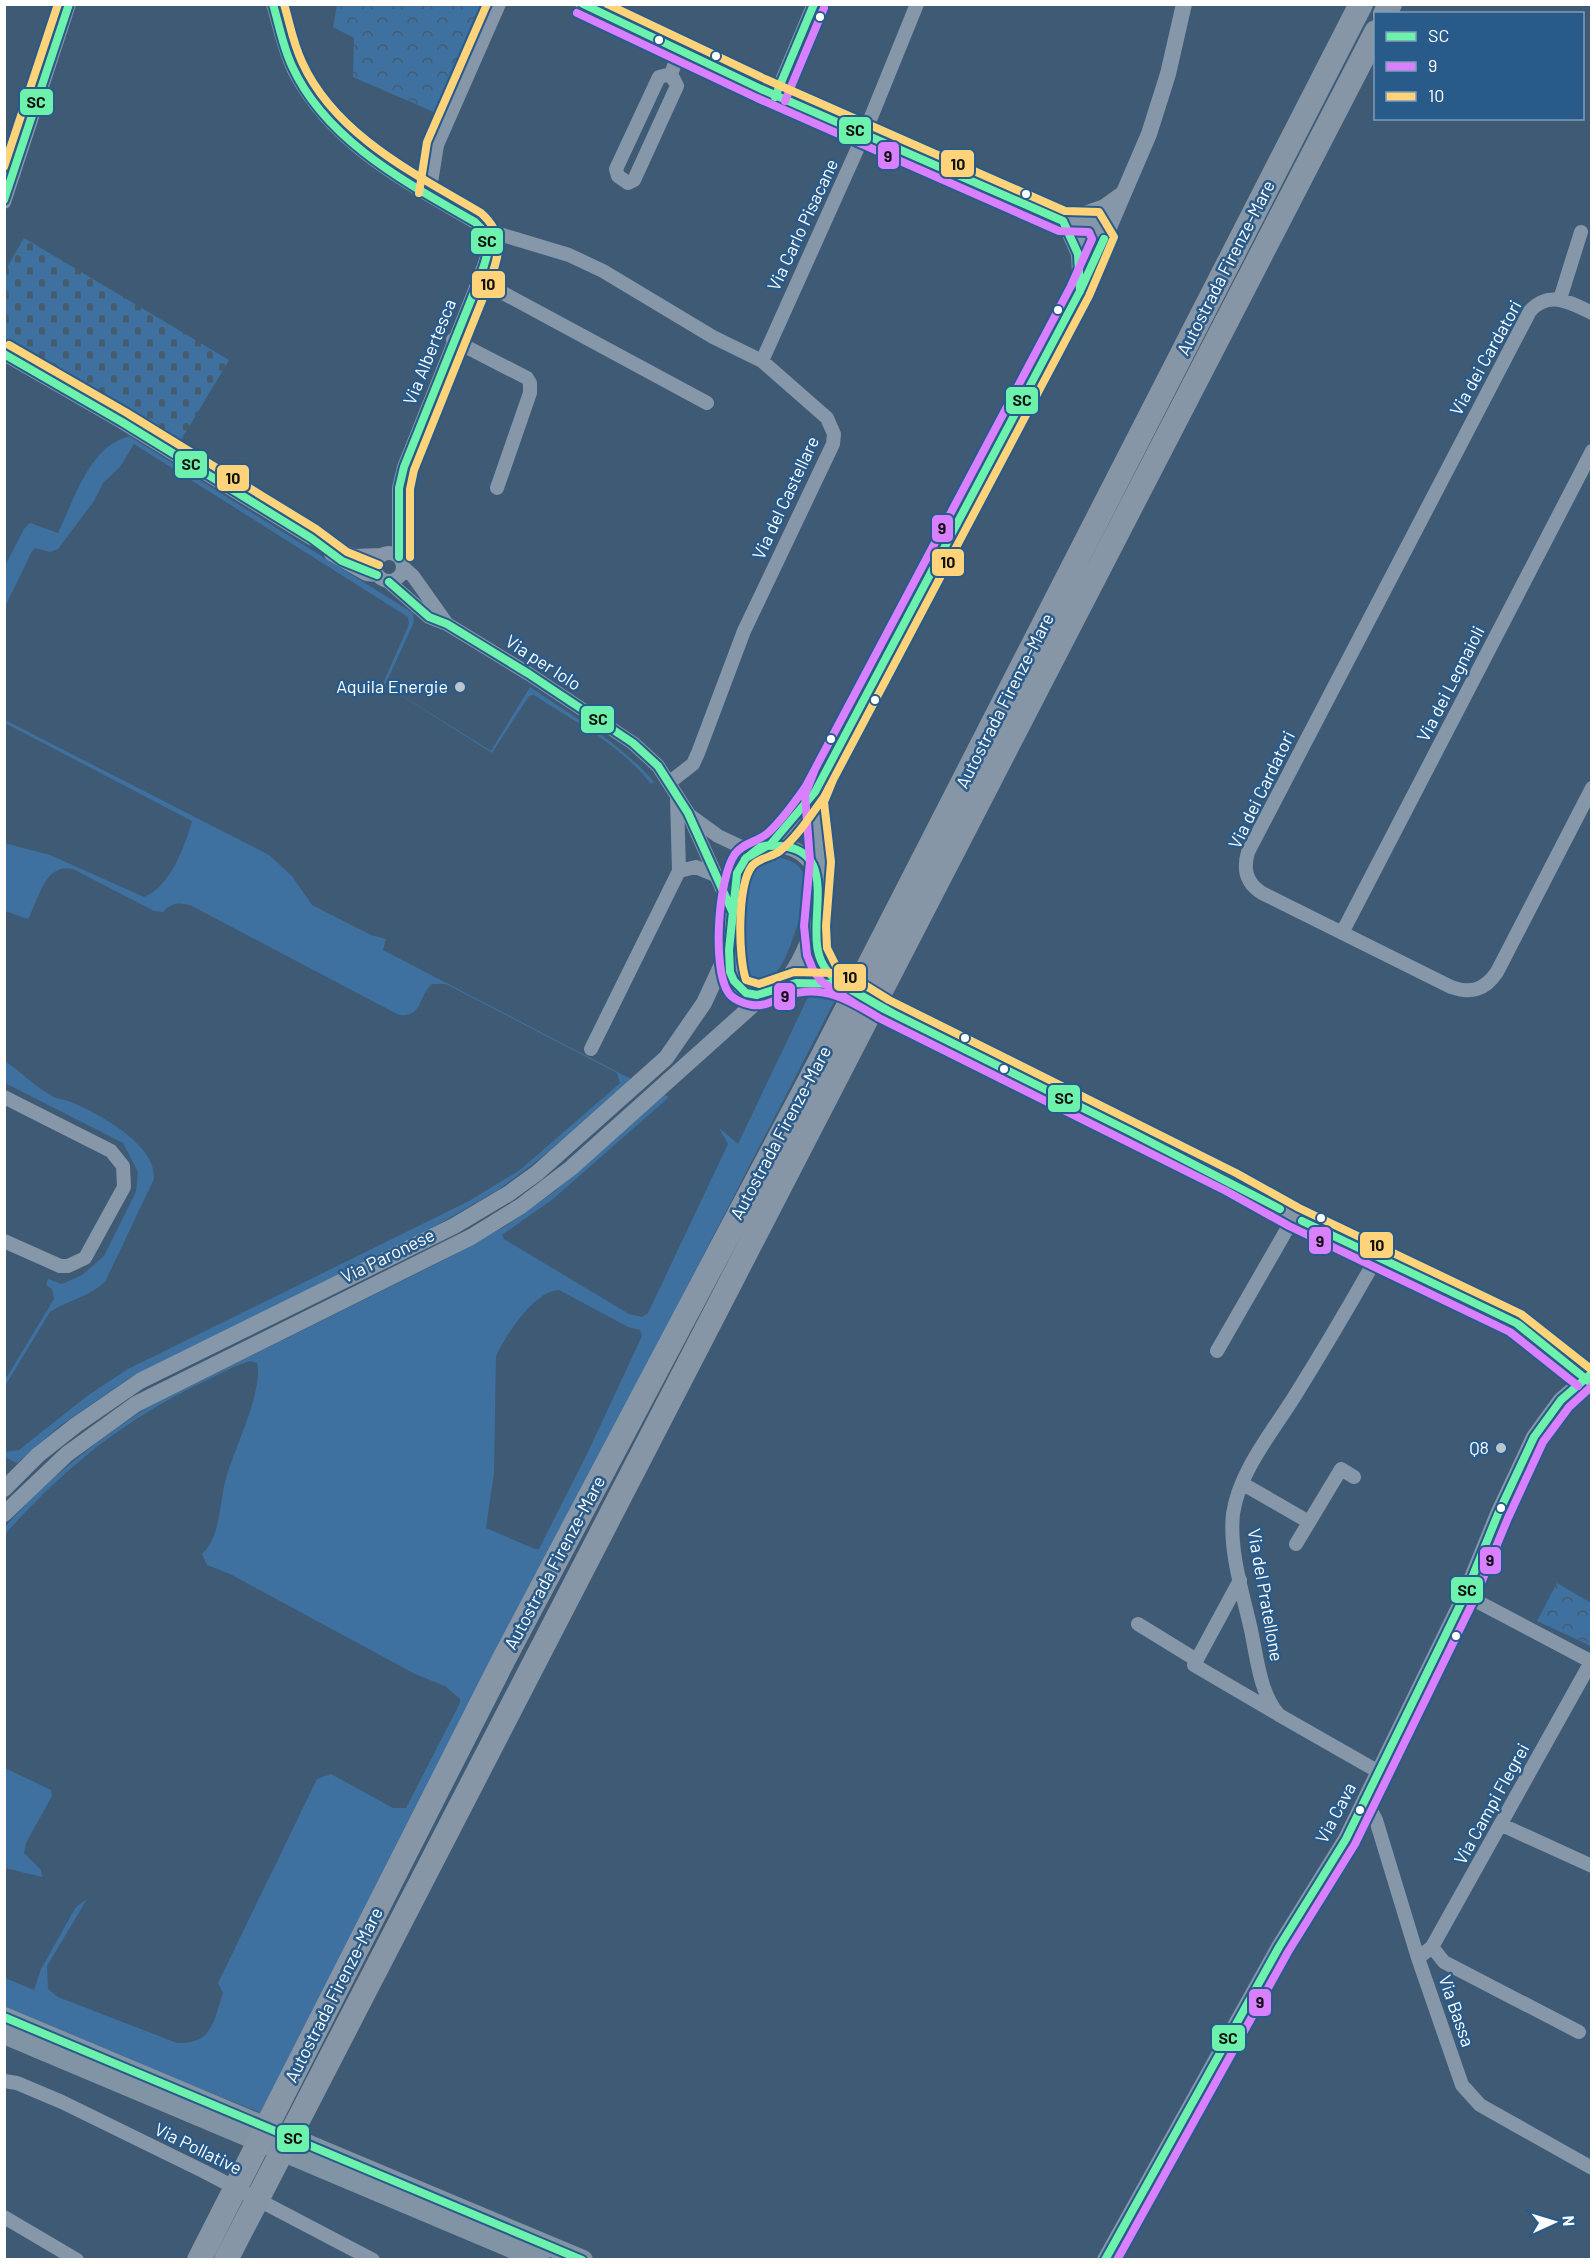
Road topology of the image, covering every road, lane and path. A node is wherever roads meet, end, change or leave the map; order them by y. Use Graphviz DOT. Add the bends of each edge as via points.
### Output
graph roads {
  1 [pos="69,4"];
  2 [pos="273,4"];
  3 [pos="499,4"];
  4 [pos="582,4"];
  5 [pos="814,4"];
  6 [pos="917,4"];
  7 [pos="1184,4"];
  8 [pos="1361,4"];
  9 [pos="1374,36"];
  10 [pos="679,53"];
  11 [pos="671,74"];
  12 [pos="775,97"];
  13 [pos="638,120"];
  14 [pos="657,130"];
  15 [pos="865,132"];
  16 [pos="1127,189"];
  17 [pos="429,195"];
  18 [pos="4,202"];
  19 [pos="1063,221"];
  20 [pos="486,230"];
  21 [pos="1581,232"];
  22 [pos="1104,239"];
  23 [pos="479,280"];
  24 [pos="1080,291"];
  25 [pos="1560,299"];
  26 [pos="1592,313"];
  27 [pos="453,340"];
  28 [pos="4,354"];
  29 [pos="762,361"];
  30 [pos="707,404"];
  31 [pos="1592,451"];
  32 [pos="497,488"];
  33 [pos="311,538"];
  34 [pos="382,555"];
  35 [pos="401,562"];
  36 [pos="383,579"];
  37 [pos="447,624"];
  38 [pos="672,786"];
  39 [pos="1592,788"];
  40 [pos="815,792"];
  41 [pos="688,813"];
  42 [pos="770,845"];
  43 [pos="752,852"];
  44 [pos="679,871"];
  45 [pos="715,874"];
  46 [pos="820,885"];
  47 [pos="733,913"];
  48 [pos="816,916"];
  49 [pos="1342,933"];
  50 [pos="729,949"];
  51 [pos="784,986"];
  52 [pos="764,995"];
  53 [pos="884,1009"];
  54 [pos="591,1049"];
  55 [pos="4,1097"];
  56 [pos="1294,1217"];
  57 [pos="4,1241"];
  58 [pos="1377,1257"];
  59 [pos="1217,1351"];
  60 [pos="1589,1378"];
  61 [pos="1354,1477"];
  62 [pos="1243,1484"];
  63 [pos="4,1490"];
  64 [pos="4,1514"];
  65 [pos="1309,1522"];
  66 [pos="1296,1544"];
  67 [pos="1240,1580"];
  68 [pos="1464,1595"];
  69 [pos="1138,1624"];
  70 [pos="1195,1659"];
  71 [pos="1591,1662"];
  72 [pos="1279,1715"];
  73 [pos="1379,1772"];
  74 [pos="1362,1806"];
  75 [pos="1502,1825"];
  76 [pos="1592,1866"];
  77 [pos="1432,1947"];
  78 [pos="1418,1958"];
  79 [pos="4,2017"];
  80 [pos="1579,2032"];
  81 [pos="4,2034"];
  82 [pos="4,2081"];
  83 [pos="221,2115"];
  84 [pos="324,2159"];
  85 [pos="1592,2168"];
  86 [pos="4,2217"];
  87 [pos="77,2259"];
  88 [pos="199,2259"];
  89 [pos="226,2259"];
  90 [pos="373,2259"];
  91 [pos="540,2259"];
  92 [pos="583,2259"];
  93 [pos="1105,2259"];
  1 -- 18 [label="street"];
  2 -- 17 [label="street" via="295,73 324,115 362,153"];
  3 -- 17 [label="street" via="438,145"];
  4 -- 10 [label="street"];
  5 -- 12 [label="street"];
  6 -- 15 [label="street, Via Carlo Pisacane"];
  7 -- 16 [label="street" via="1168,74"];
  8 -- 88 [label="highway, Autostrada Firenze-Mare" via="826,1048 505,1657"];
  9 -- 89 [label="highway, Autostrada Firenze-Mare"];
  10 -- 11 [label="street"];
  10 -- 12 [label="street"];
  11 -- 13 [label="street" via="659,77"];
  11 -- 14 [label="street" via="677,86"];
  12 -- 15 [label="street"];
  13 -- 14 [label="street"];
  13 -- 14 [label="street" via="615,169 628,183 634,180"];
  15 -- 19 [label="street"];
  15 -- 29 [label="street, Via Carlo Pisacane"];
  16 -- 19 [label="street" via="1104,206"];
  16 -- 22 [label="street"];
  17 -- 20 [label="street"];
  19 -- 22 [label="street" via="1088,242"];
  19 -- 24 [label="street" via="1078,254"];
  20 -- 23 [label="street, Via Albertesca" via="489,249"];
  20 -- 29 [label="street, Via del Castellare" via="570,255"];
  21 -- 25 [label="street"];
  22 -- 24 [label="street"];
  23 -- 27 [label="street, Via Albertesca"];
  23 -- 30 [label="street"];
  24 -- 40 [label="street"];
  25 -- 26 [label="street"];
  25 -- 49 [label="street, Via dei Cardatori" via="1544,300 1530,311 1245,860 1245,871 1254,888"];
  27 -- 32 [label="street" via="530,383"];
  27 -- 35 [label="street, Via Albertesca" via="399,488"];
  28 -- 33 [label="street, Via per Iolo"];
  29 -- 38 [label="street, Via del Castellare" via="827,418 834,434 833,444 744,631 693,764"];
  31 -- 49 [label="street, Via dei Legnaioli"];
  33 -- 34 [label="street, Via per Iolo" via="345,554"];
  33 -- 36 [label="street, Via per Iolo" via="336,558"];
  34 -- 35 [label="street" via="391,553"];
  34 -- 36 [label="street" via="376,562"];
  35 -- 36 [label="street" via="397,579"];
  35 -- 37 [label="street, Via per Iolo"];
  36 -- 37 [label="street, Via per Iolo" via="429,617"];
  37 -- 38 [label="street, Via per Iolo" via="633,743 658,766"];
  38 -- 41 [label="street, Via per Iolo"];
  38 -- 44 [label="street" via="679,811"];
  39 -- 49 [label="street, Via dei Cardatori" via="1497,972 1482,988 1464,991 1450,987"];
  40 -- 42 [label="street"];
  40 -- 46 [label="street"];
  41 -- 43 [label="street, Via per Iolo" via="718,836"];
  41 -- 45 [label="street, Via per Iolo"];
  42 -- 43 [label="street"];
  42 -- 46 [label="street" via="804,855"];
  43 -- 47 [label="street" via="737,870"];
  44 -- 45 [label="street" via="696,867"];
  44 -- 54 [label="street"];
  45 -- 47 [label="street, Via per Iolo"];
  46 -- 48 [label="street"];
  47 -- 50 [label="street"];
  48 -- 51 [label="street"];
  48 -- 51 [label="street" via="816,949 822,966 842,984 814,981"];
  50 -- 52 [label="street" via="730,971 737,987 753,996"];
  50 -- 63 [label="street, Via Paronese" via="704,1003 666,1058 537,1173 454,1226 140,1381 38,1455"];
  51 -- 52 [label="street, Via Paronese"];
  52 -- 64 [label="street, Via Paronese" via="571,1168 521,1206 471,1237 136,1404 67,1454"];
  53 -- 56 [label="street" via="1232,1182"];
  55 -- 57 [label="street" via="111,1151 124,1172 123,1187 93,1248 78,1263 60,1266"];
  56 -- 58 [label="street"];
  56 -- 59 [label="street"];
  58 -- 60 [label="street" via="1516,1323"];
  58 -- 62 [label="street, Via del Pratellone"];
  60 -- 68 [label="street, Via Cava" via="1561,1400 1534,1437"];
  61 -- 65 [label="street" via="1341,1469"];
  62 -- 65 [label="street"];
  62 -- 67 [label="street, Via del Pratellone" via="1233,1513"];
  65 -- 66 [label="street"];
  67 -- 70 [label="street"];
  67 -- 72 [label="street, Via del Pratellone" via="1264,1686"];
  68 -- 71 [label="street"];
  68 -- 73 [label="street, Via Cava"];
  69 -- 70 [label="street"];
  70 -- 72 [label="street" via="1198,1670"];
  71 -- 75 [label="street, Via Campi Flegrei"];
  72 -- 73 [label="street"];
  73 -- 74 [label="street, Via Cava"];
  74 -- 78 [label="street, Via Bassa" via="1376,1820"];
  74 -- 93 [label="street, Via Cava"];
  75 -- 76 [label="street"];
  75 -- 77 [label="street, Via Campi Flegrei"];
  77 -- 78 [label="street, Via Campi Flegrei"];
  77 -- 80 [label="street" via="1444,1962"];
  78 -- 85 [label="street, Via Bassa" via="1462,2085 1471,2096 1480,2105"];
  79 -- 83 [label="main road"];
  81 -- 83 [label="main road"];
  82 -- 90 [label="street, Via Pollative" via="17,2082 62,2102"];
  83 -- 84 [label="main road"];
  84 -- 91 [label="main road"];
  84 -- 92 [label="main road"];
  86 -- 87 [label="street"];
}
